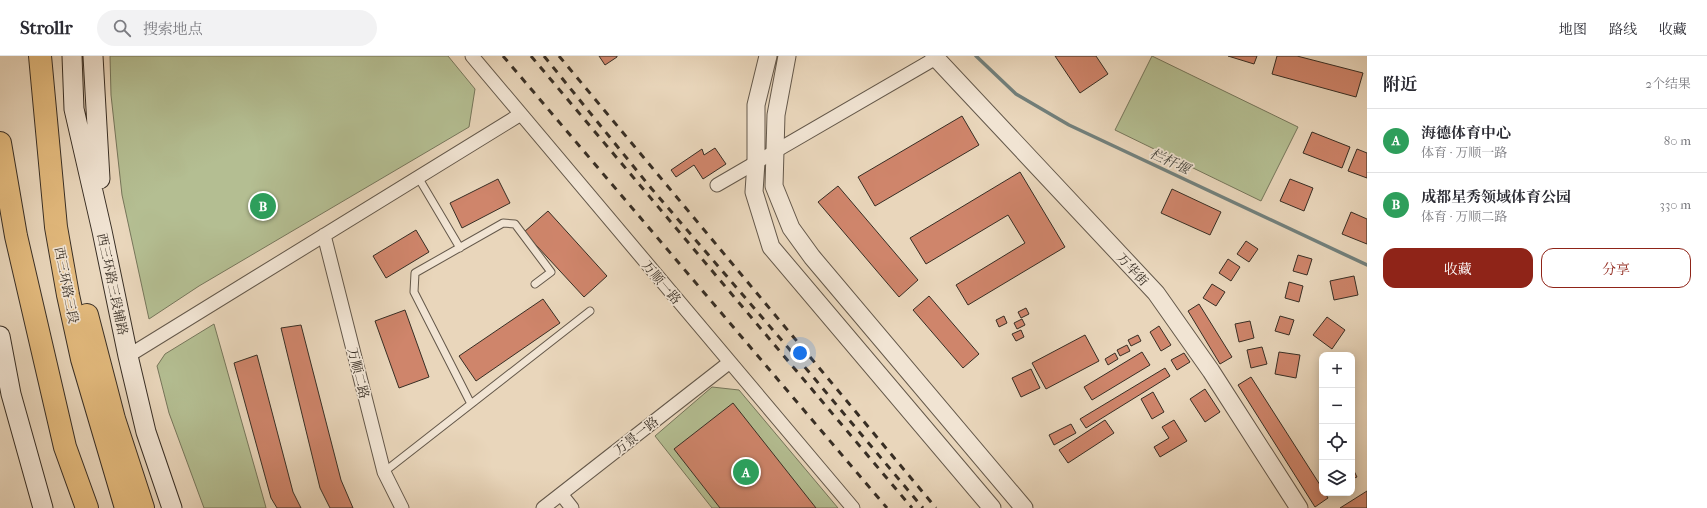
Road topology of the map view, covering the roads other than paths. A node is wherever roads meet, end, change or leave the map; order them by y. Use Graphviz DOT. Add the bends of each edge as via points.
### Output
graph roads {
  1 [pos="40,56"];
  2 [pos="72,56"];
  3 [pos="93,56"];
  4 [pos="472,56"];
  5 [pos="768,56"];
  6 [pos="787,56"];
  7 [pos="935,57"];
  8 [pos="521,114"];
  9 [pos="0,143"];
  10 [pos="775,151"];
  11 [pos="50,161"];
  12 [pos="756,162"];
  13 [pos="418,177"];
  14 [pos="717,185"];
  15 [pos="102,231"];
  16 [pos="324,235"];
  17 [pos="460,248"];
  18 [pos="535,284"];
  19 [pos="590,311"];
  20 [pos="0,336"];
  21 [pos="128,356"];
  22 [pos="730,362"];
  23 [pos="6,394"];
  24 [pos="471,404"];
  25 [pos="65,448"];
  26 [pos="384,472"];
  27 [pos="561,494"];
  28 [pos="43,508"];
  29 [pos="77,508"];
  30 [pos="87,508"];
  31 [pos="126,508"];
  32 [pos="143,508"];
  33 [pos="172,508"];
  34 [pos="402,508"];
  35 [pos="543,508"];
  36 [pos="572,508"];
  37 [pos="853,508"];
  38 [pos="992,508"];
  39 [pos="1024,508"];
  40 [pos="1299,508"];
  1 -- 11 [label="highway, 西三环路三段"];
  2 -- 15 [label="main road, 西三环路三段辅路" via="74,109"];
  3 -- 15 [label="main road"];
  4 -- 8 [label="street, 万顺一路"];
  5 -- 12 [label="street" via="756,105"];
  6 -- 10 [label="street" via="776,115"];
  7 -- 10 [label="street"];
  7 -- 40 [label="street, 万华街" via="1156,293 1211,371"];
  8 -- 13 [label="street"];
  8 -- 22 [label="street, 万顺一路"];
  9 -- 25 [label="highway" via="16,236"];
  10 -- 12 [label="street"];
  10 -- 39 [label="street" via="774,186 791,228 818,264"];
  11 -- 31 [label="highway, 西三环路三段" via="56,227 75,330"];
  11 -- 32 [label="highway" via="112,412"];
  12 -- 14 [label="street"];
  12 -- 38 [label="street" via="754,192 771,247"];
  13 -- 16 [label="street"];
  13 -- 17 [label="lane"];
  15 -- 21 [label="main road, 西三环路三段辅路"];
  16 -- 21 [label="street"];
  16 -- 26 [label="street, 万顺二路"];
  17 -- 18 [label="lane" via="503,223 515,224 550,272"];
  17 -- 24 [label="lane" via="415,273 414,292"];
  19 -- 24 [label="lane"];
  20 -- 23 [label="main road"];
  21 -- 33 [label="main road, 西三环路三段辅路" via="146,432"];
  22 -- 27 [label="street, 万景一路"];
  22 -- 37 [label="street, 万顺一路"];
  23 -- 28 [label="main road"];
  24 -- 26 [label="lane"];
  25 -- 29 [label="highway"];
  25 -- 30 [label="highway"];
  26 -- 34 [label="street, 万顺二路"];
  27 -- 35 [label="street, 万景一路"];
  27 -- 36 [label="street"];
}
